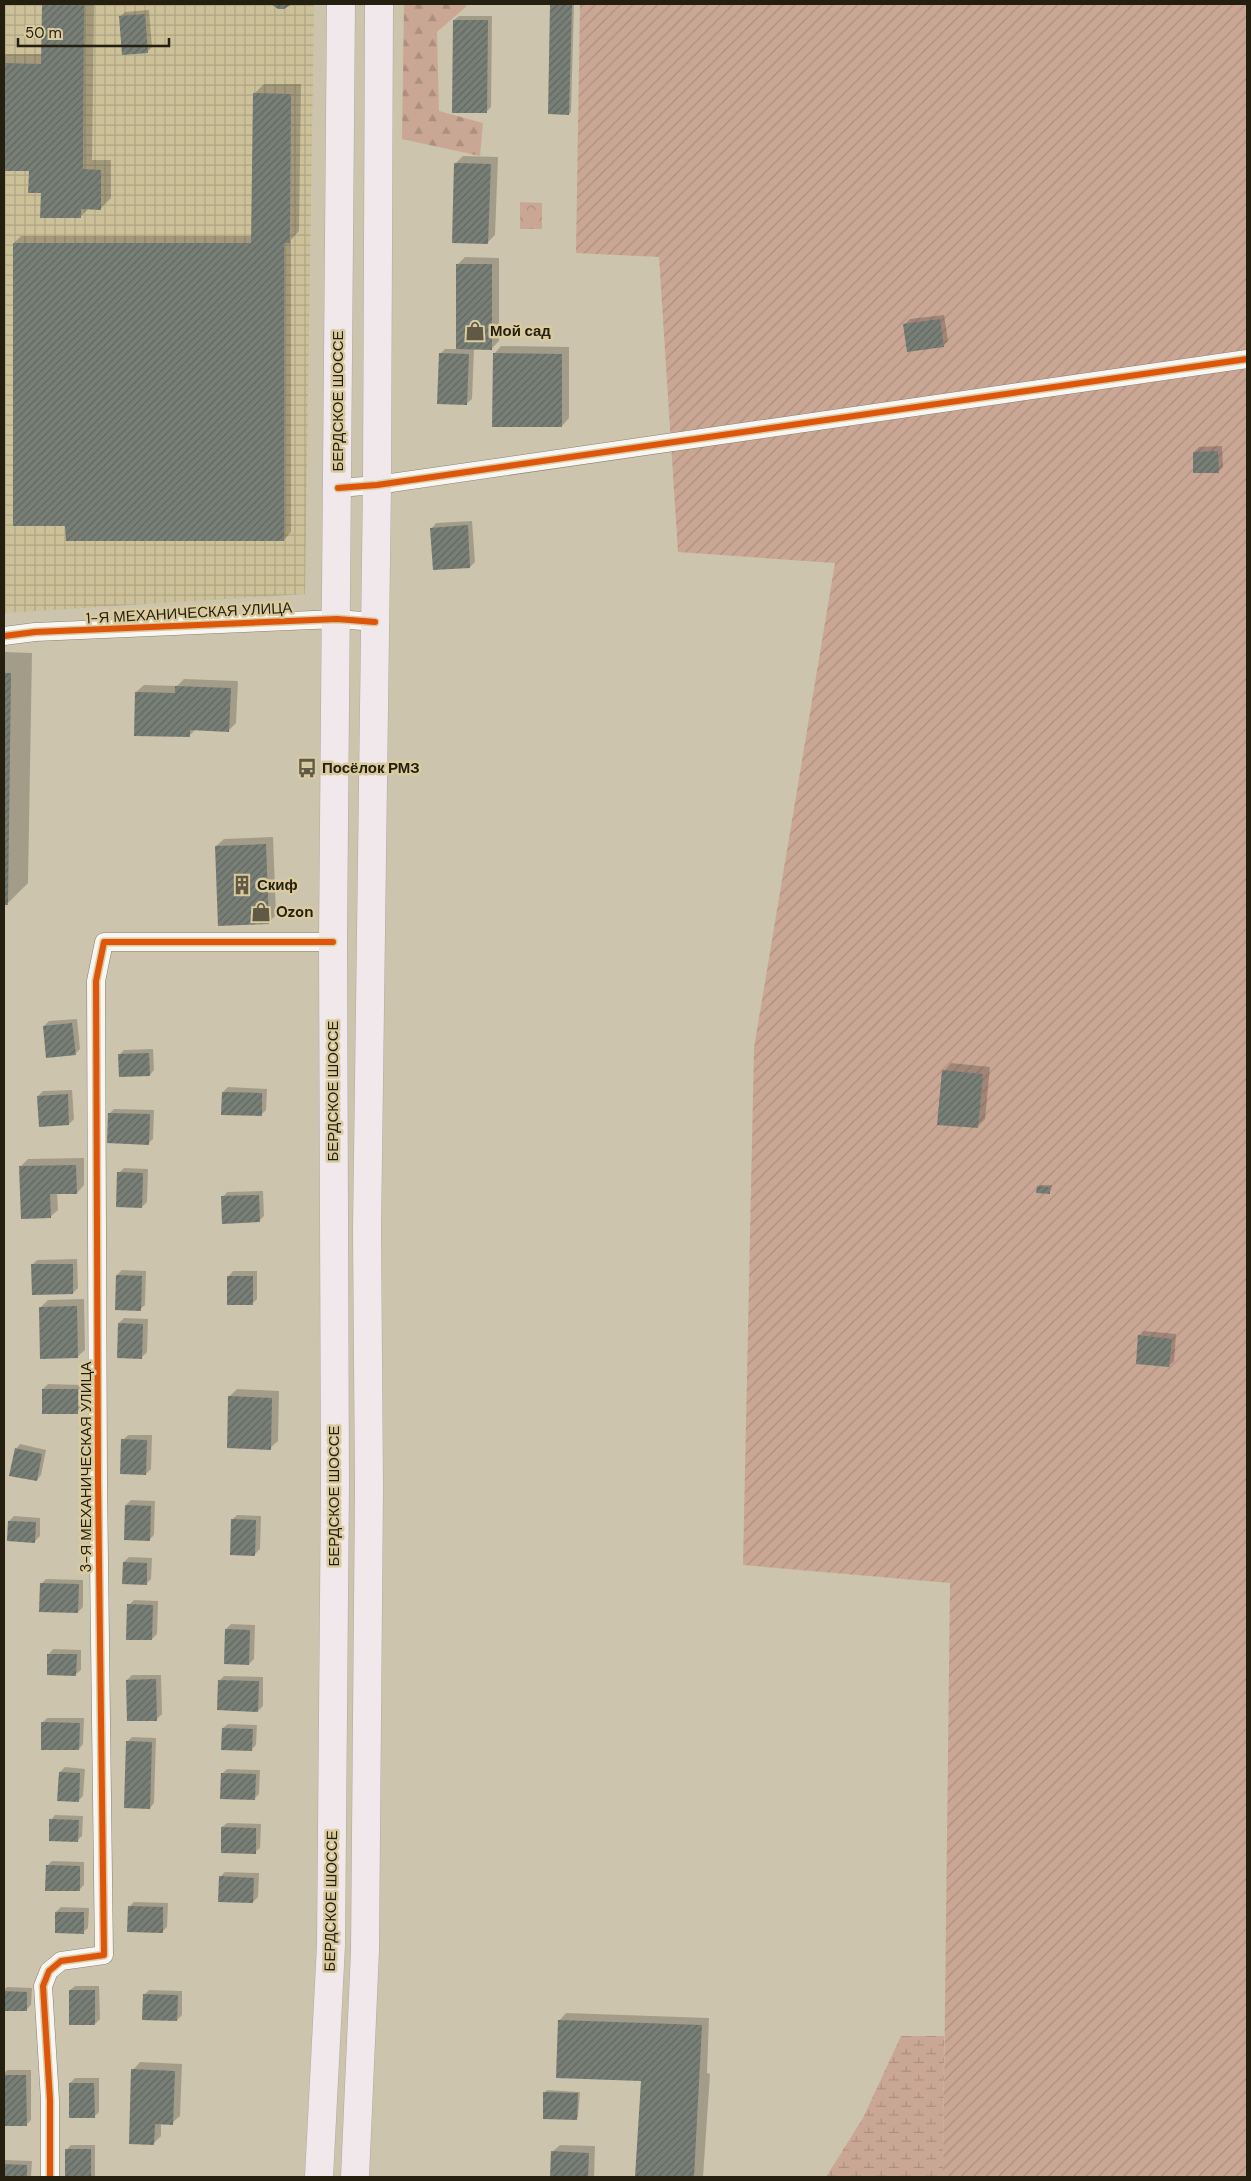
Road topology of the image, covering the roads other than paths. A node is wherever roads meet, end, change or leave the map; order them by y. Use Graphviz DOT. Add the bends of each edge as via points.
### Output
graph roads {
  1 [pos="341,4"];
  2 [pos="379,4"];
  3 [pos="1247,359"];
  4 [pos="377,485"];
  5 [pos="338,488"];
  6 [pos="337,619"];
  7 [pos="375,622"];
  8 [pos="4,636"];
  9 [pos="333,942"];
  10 [pos="50,2177"];
  11 [pos="319,2177"];
  12 [pos="355,2177"];
  1 -- 5 [label="highway, БЕРДСКОЕ ШОССЕ"];
  2 -- 4 [label="highway"];
  3 -- 4 [label="street"];
  4 -- 5 [label="street"];
  4 -- 7 [label="highway"];
  5 -- 6 [label="highway, БЕРДСКОЕ ШОССЕ"];
  6 -- 7 [label="street, 1-Я МЕХАНИЧЕСКАЯ УЛИЦА"];
  6 -- 8 [label="street, 1-Я МЕХАНИЧЕСКАЯ УЛИЦА"];
  6 -- 9 [label="highway, БЕРДСКОЕ ШОССЕ"];
  7 -- 12 [label="highway" via="367,1211 369,1488 365,1952"];
  9 -- 10 [label="street, 3-Я МЕХАНИЧЕСКАЯ УЛИЦА" via="104,942 96,981 104,1955 61,1961 49,1971 43,1986 50,2100"];
  9 -- 11 [label="highway, БЕРДСКОЕ ШОССЕ" via="335,1484 331,1935"];
}
